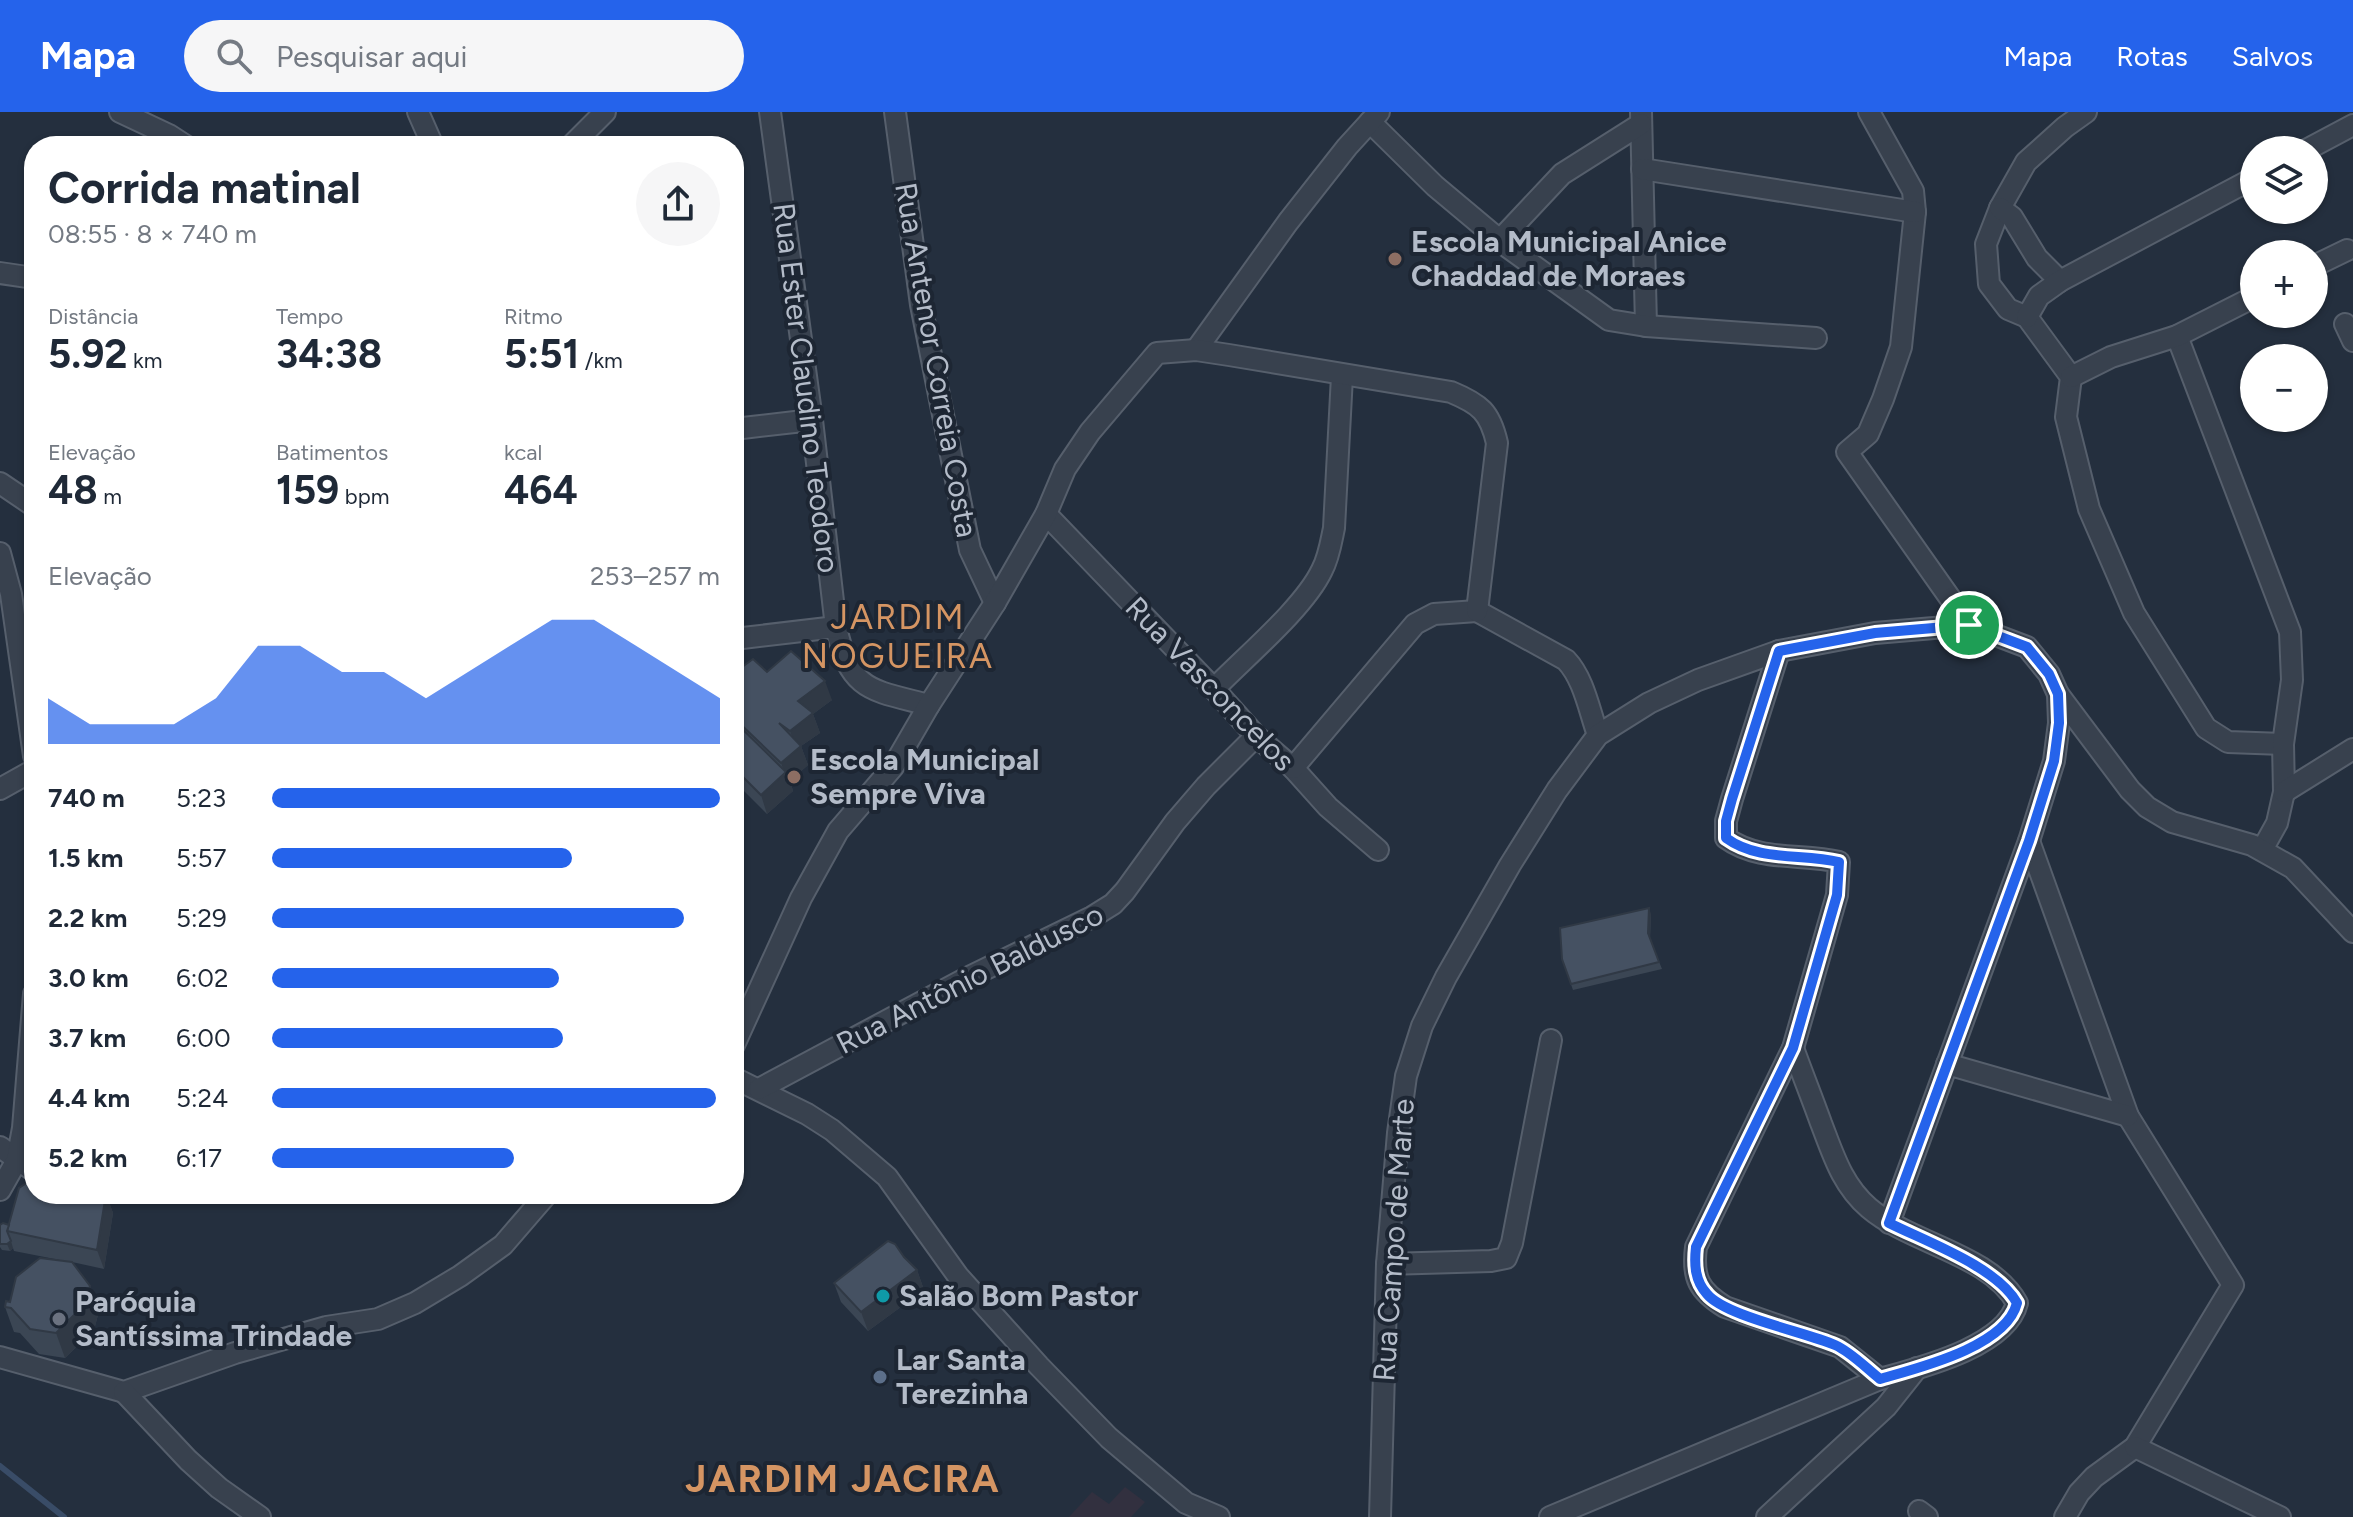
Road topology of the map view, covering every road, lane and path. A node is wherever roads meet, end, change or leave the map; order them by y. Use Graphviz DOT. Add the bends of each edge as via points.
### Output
graph roads {
  1 [pos="120,112"];
  2 [pos="418,112"];
  3 [pos="605,112"];
  4 [pos="770,112"];
  5 [pos="895,112"];
  6 [pos="1869,112"];
  7 [pos="2086,112"];
  8 [pos="1374,117"];
  9 [pos="1641,118"];
  10 [pos="2353,125"];
  11 [pos="171,136"];
  12 [pos="429,136"];
  13 [pos="581,136"];
  14 [pos="2328,138"];
  15 [pos="1642,169"];
  16 [pos="2240,185"];
  17 [pos="2000,208"];
  18 [pos="1915,212"];
  19 [pos="1500,240"];
  20 [pos="2347,250"];
  21 [pos="2328,259"];
  22 [pos="0,273"];
  23 [pos="24,277"];
  24 [pos="2060,281"];
  25 [pos="2240,304"];
  26 [pos="2027,317"];
  27 [pos="1646,326"];
  28 [pos="2177,336"];
  29 [pos="1816,338"];
  30 [pos="1196,350"];
  31 [pos="1342,376"];
  32 [pos="2071,377"];
  33 [pos="812,420"];
  34 [pos="744,428"];
  35 [pos="0,483"];
  36 [pos="24,499"];
  37 [pos="1046,514"];
  38 [pos="0,553"];
  39 [pos="995,603"];
  40 [pos="1477,611"];
  41 [pos="1969,625"];
  42 [pos="836,627"];
  43 [pos="744,638"];
  44 [pos="1779,651"];
  45 [pos="24,686"];
  46 [pos="1214,689"];
  47 [pos="2058,694"];
  48 [pos="929,705"];
  49 [pos="1598,735"];
  50 [pos="1256,736"];
  51 [pos="2283,744"];
  52 [pos="2353,749"];
  53 [pos="1293,768"];
  54 [pos="24,776"];
  55 [pos="0,789"];
  56 [pos="2284,792"];
  57 [pos="2029,841"];
  58 [pos="1378,850"];
  59 [pos="2262,850"];
  60 [pos="2353,932"];
  61 [pos="744,1023"];
  62 [pos="1551,1040"];
  63 [pos="1793,1048"];
  64 [pos="1947,1064"];
  65 [pos="744,1082"];
  66 [pos="759,1089"];
  67 [pos="24,1116"];
  68 [pos="2128,1116"];
  69 [pos="24,1141"];
  70 [pos="0,1147"];
  71 [pos="24,1165"];
  72 [pos="24,1168"];
  73 [pos="0,1190"];
  74 [pos="538,1204"];
  75 [pos="1889,1223"];
  76 [pos="1387,1264"];
  77 [pos="0,1357"];
  78 [pos="1917,1368"];
  79 [pos="1880,1379"];
  80 [pos="124,1392"];
  81 [pos="2135,1447"];
  82 [pos="260,1517"];
  83 [pos="1219,1517"];
  84 [pos="1380,1517"];
  85 [pos="1550,1517"];
  86 [pos="1767,1517"];
  87 [pos="2065,1517"];
  88 [pos="2280,1517"];
  1 -- 11 [label="street"];
  2 -- 12 [label="street"];
  3 -- 13 [label="street"];
  4 -- 33 [label="street, Rua Ester Claudino Teodoro"];
  5 -- 39 [label="street, Rua Antenor Correia Costa" via="921,305 966,535"];
  6 -- 18 [label="street" via="1913,191"];
  7 -- 17 [label="street" via="2026,162"];
  8 -- 19 [label="street" via="1435,186"];
  8 -- 30 [label="street" via="1288,222"];
  9 -- 15 [label="street"];
  9 -- 19 [label="street" via="1562,174"];
  10 -- 14 [label="street"];
  15 -- 18 [label="street"];
  15 -- 27 [label="street"];
  16 -- 24 [label="street"];
  17 -- 24 [label="street"];
  17 -- 26 [label="street" via="1986,244 1989,284 2008,309"];
  18 -- 41 [label="street" via="1901,347 1868,434 1847,452"];
  19 -- 27 [label="street" via="1609,320"];
  20 -- 21 [label="street"];
  22 -- 23 [label="street"];
  24 -- 26 [label="street" via="2039,296"];
  25 -- 28 [label="street"];
  26 -- 32 [label="street"];
  27 -- 29 [label="street"];
  28 -- 32 [label="street" via="2111,357"];
  28 -- 51 [label="street" via="2290,632 2292,680"];
  30 -- 31 [label="street"];
  30 -- 37 [label="street" via="1157,353 1090,432 1065,469"];
  31 -- 40 [label="street" via="1451,392 1486,414 1497,443"];
  31 -- 46 [label="street" via="1334,528 1322,571 1298,605"];
  32 -- 51 [label="street" via="2066,417 2089,509 2134,613 2206,728 2228,742"];
  33 -- 34 [label="street"];
  33 -- 42 [label="street, Rua Ester Claudino Teodoro"];
  35 -- 36 [label="street"];
  37 -- 39 [label="street"];
  37 -- 46 [label="street, Rua Vasconcelos"];
  38 -- 45 [label="street"];
  39 -- 48 [label="street"];
  40 -- 49 [label="street" via="1573,667"];
  40 -- 53 [label="street" via="1434,614 1415,624"];
  41 -- 44 [label="street, Rua Campo de Marte" via="1875,633"];
  41 -- 47 [label="street" via="2027,647"];
  42 -- 43 [label="street"];
  42 -- 48 [label="street, Rua Ester Claudino Teodoro" via="842,652 861,681 875,691"];
  44 -- 49 [label="street, Rua Campo de Marte" via="1698,680"];
  44 -- 63 [label="street" via="1725,831 1735,845 1751,850 1839,862 1837,895"];
  46 -- 50 [label="street, Rua Vasconcelos"];
  47 -- 57 [label="street" via="2054,761"];
  47 -- 59 [label="street" via="2147,807 2172,822"];
  48 -- 61 [label="street" via="893,767 838,831"];
  49 -- 76 [label="street, Rua Campo de Marte" via="1510,865 1422,1026 1406,1076"];
  50 -- 53 [label="street, Rua Vasconcelos"];
  50 -- 66 [label="street, Rua Antônio Baldusco" via="1175,822 1113,904"];
  51 -- 56 [label="street"];
  52 -- 56 [label="street"];
  53 -- 58 [label="street, Rua Vasconcelos"];
  54 -- 55 [label="street"];
  56 -- 59 [label="street" via="2277,823"];
  57 -- 64 [label="street"];
  57 -- 68 [label="street"];
  59 -- 60 [label="street" via="2293,868"];
  62 -- 76 [label="street" via="1506,1258"];
  63 -- 75 [label="street" via="1840,1173"];
  63 -- 79 [label="street" via="1696,1247 1696,1273 1708,1297 1725,1307 1840,1347"];
  64 -- 68 [label="street"];
  64 -- 75 [label="street"];
  65 -- 66 [label="street"];
  66 -- 83 [label="street" via="832,1130 887,1177 958,1276 1109,1438 1186,1503"];
  67 -- 69 [label="street"];
  68 -- 81 [label="street" via="2233,1285"];
  70 -- 71 [label="street"];
  72 -- 73 [label="street"];
  74 -- 80 [label="street" via="503,1245 415,1303 378,1319 326,1327 235,1353"];
  75 -- 78 [label="street" via="1990,1273 2017,1303 1997,1333"];
  76 -- 84 [label="street, Rua Campo de Marte"];
  77 -- 80 [label="street"];
  78 -- 79 [label="street"];
  78 -- 86 [label="street" via="1886,1407"];
  79 -- 85 [label="street"];
  80 -- 82 [label="street" via="188,1460"];
  81 -- 87 [label="street" via="2094,1477"];
  81 -- 88 [label="street"];
}
